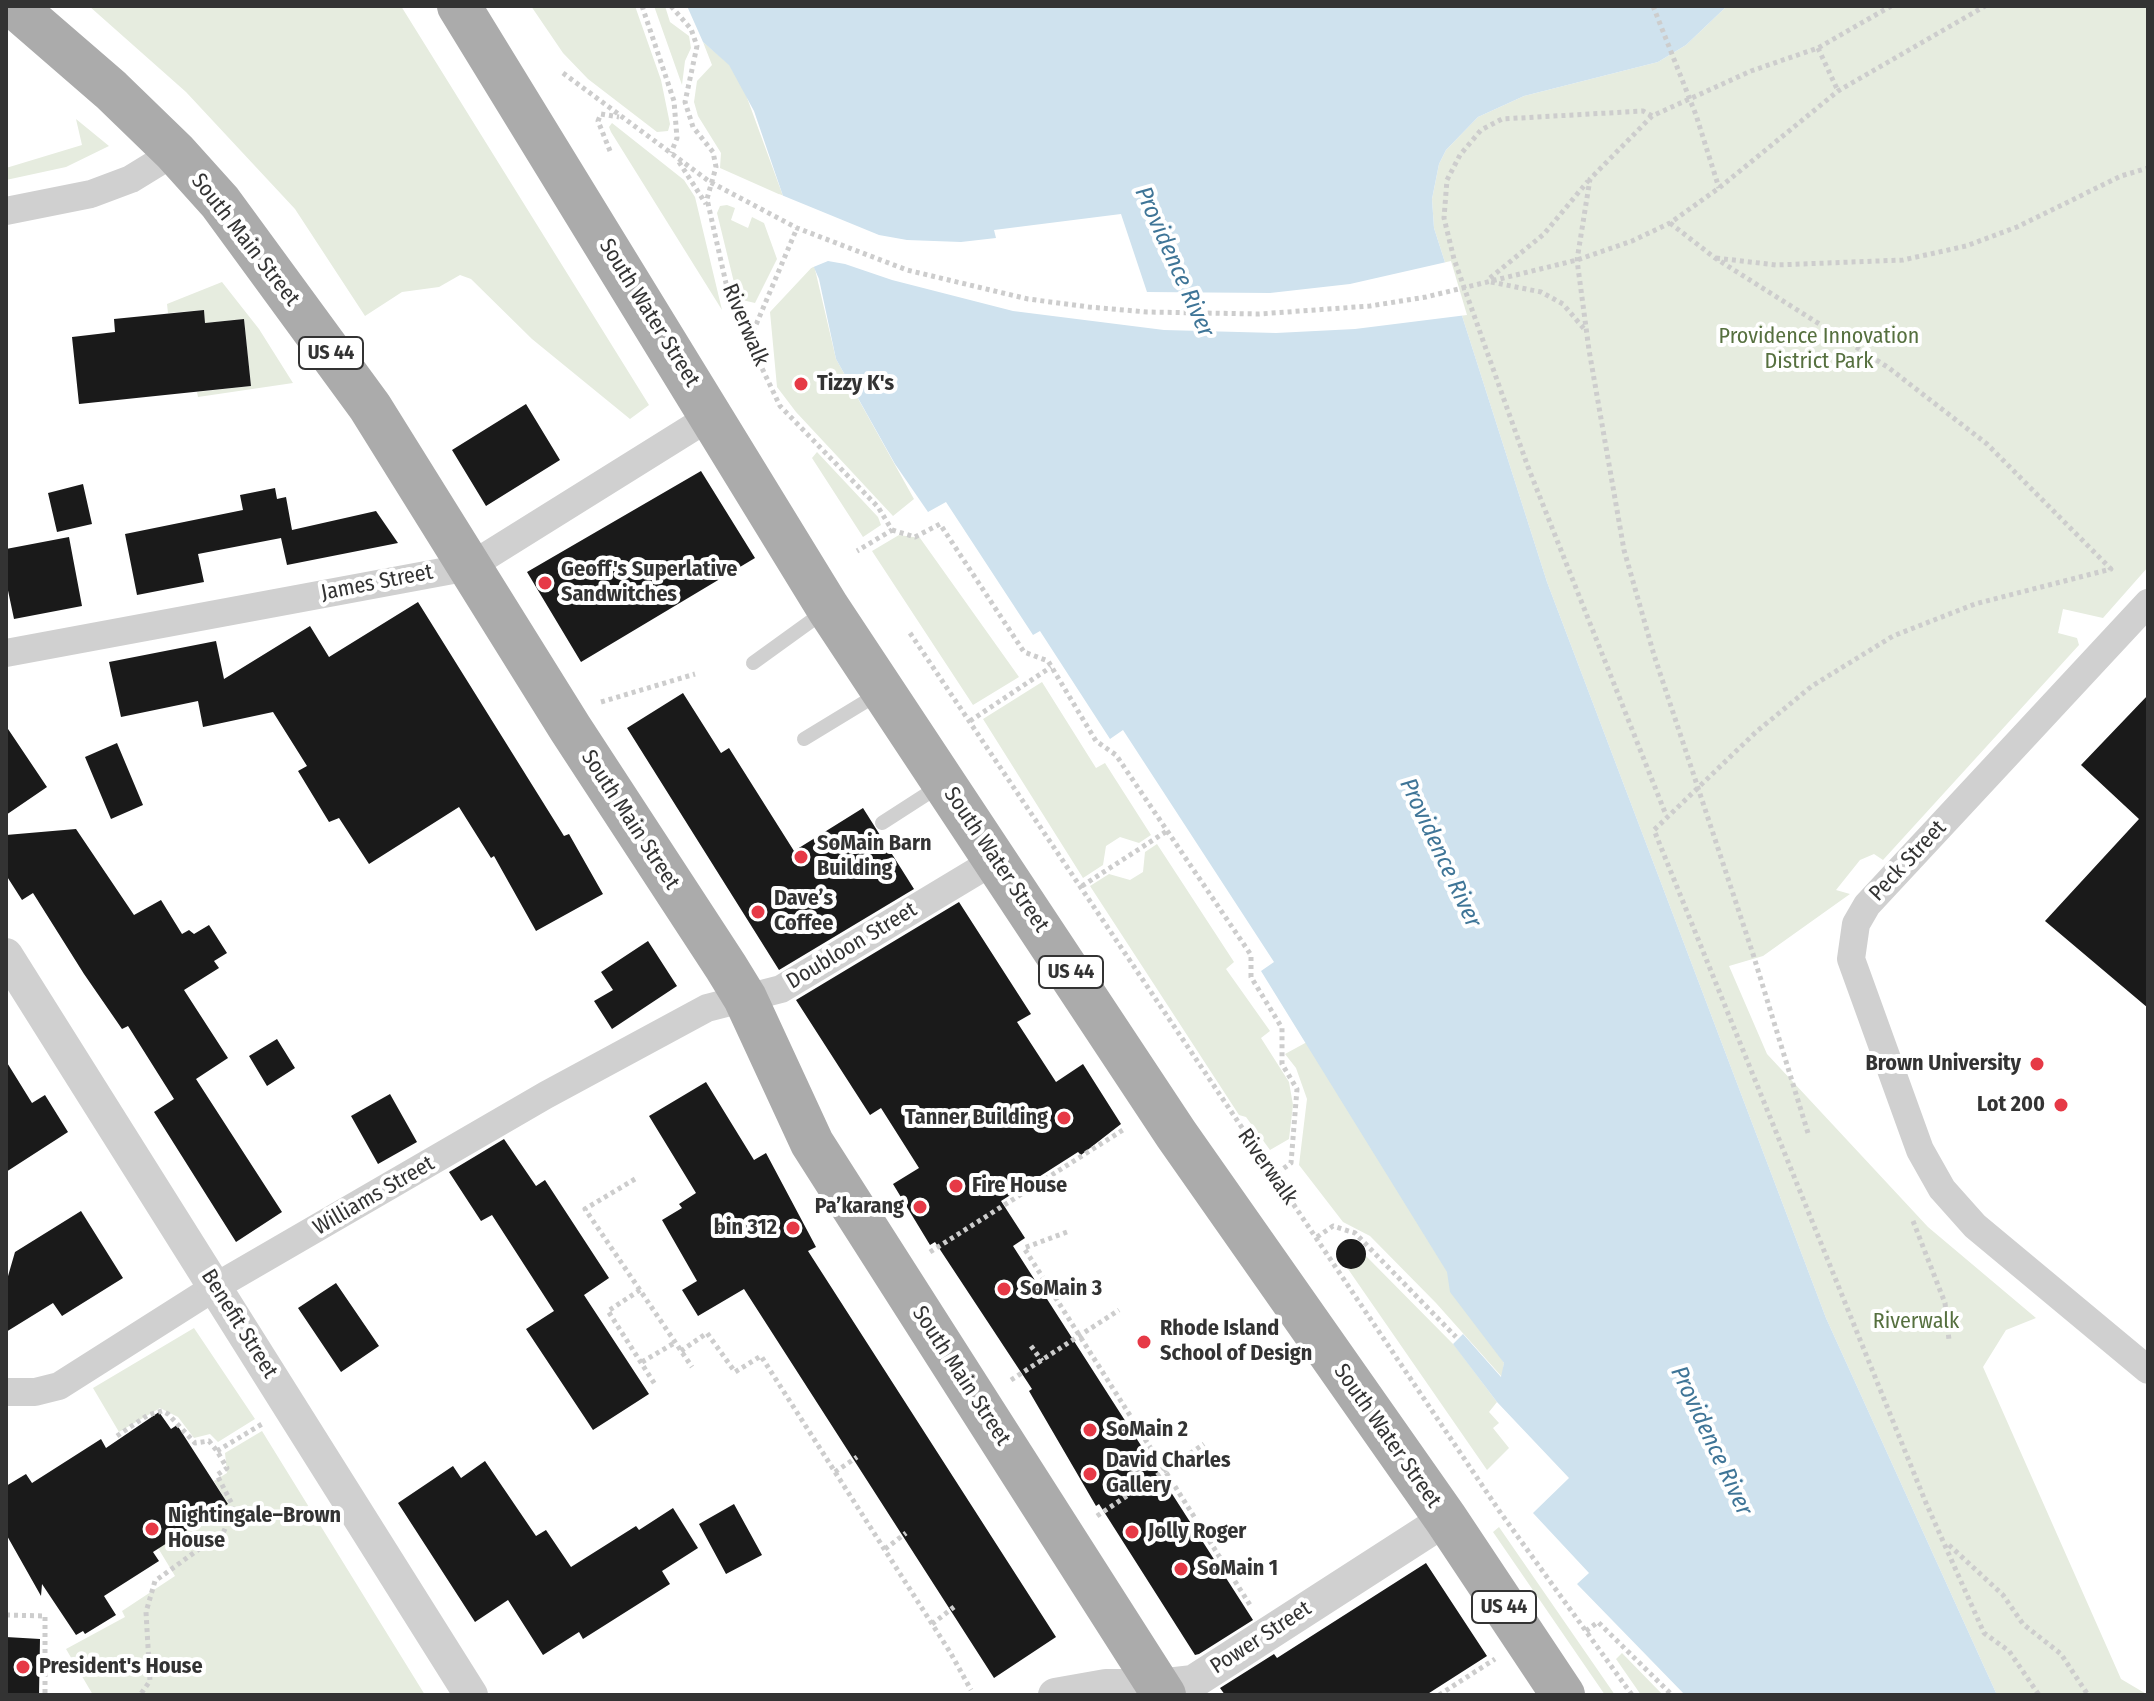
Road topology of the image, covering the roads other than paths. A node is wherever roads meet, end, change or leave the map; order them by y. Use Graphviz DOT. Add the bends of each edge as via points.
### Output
graph roads {
  1 [pos="15,6"];
  2 [pos="459,6"];
  3 [pos="175,152"];
  4 [pos="6,211"];
  5 [pos="711,416"];
  6 [pos="469,567"];
  7 [pos="2148,603"];
  8 [pos="828,608"];
  9 [pos="6,653"];
  10 [pos="753,663"];
  11 [pos="885,690"];
  12 [pos="804,739"];
  13 [pos="945,783"];
  14 [pos="882,823"];
  15 [pos="997,859"];
  16 [pos="6,955"];
  17 [pos="745,998"];
  18 [pos="215,1287"];
  19 [pos="2148,1370"];
  20 [pos="6,1392"];
  21 [pos="1446,1519"];
  22 [pos="1161,1691"];
  23 [pos="471,1695"];
  24 [pos="1055,1695"];
  25 [pos="1563,1695"];
  1 -- 3 [label="main road, South Main Street / US 44"];
  2 -- 5 [label="main road, South Water Street / US 44"];
  3 -- 4 [label="street" via="131,179 91,194"];
  3 -- 6 [label="main road, South Main Street / US 44" via="220,202 370,407"];
  5 -- 6 [label="street, James Street"];
  5 -- 8 [label="main road, South Water Street / US 44"];
  6 -- 9 [label="street, James Street"];
  6 -- 17 [label="main road, South Main Street / US 44"];
  7 -- 19 [label="street, Peck Street" via="1867,905 1856,924 1851,959 1920,1150 1942,1189 1975,1226"];
  8 -- 10 [label="lane"];
  8 -- 11 [label="main road, South Water Street / US 44"];
  11 -- 12 [label="lane"];
  11 -- 13 [label="main road, South Water Street / US 44"];
  13 -- 14 [label="lane"];
  13 -- 15 [label="main road, South Water Street / US 44"];
  15 -- 17 [label="street, Doubloon Street" via="781,989"];
  15 -- 21 [label="main road, South Water Street / US 44" via="1193,1158"];
  16 -- 18 [label="street, Benefit Street"];
  17 -- 18 [label="street, Williams Street" via="707,1008 546,1095"];
  17 -- 22 [label="main road, South Main Street / US 44" via="812,1143"];
  18 -- 20 [label="street, Williams Street" via="59,1386"];
  18 -- 23 [label="street, Benefit Street"];
  21 -- 22 [label="street, Power Street" via="1193,1682"];
  21 -- 25 [label="main road, South Water Street / US 44"];
  22 -- 24 [label="street, Power Street" via="1106,1686"];
}
